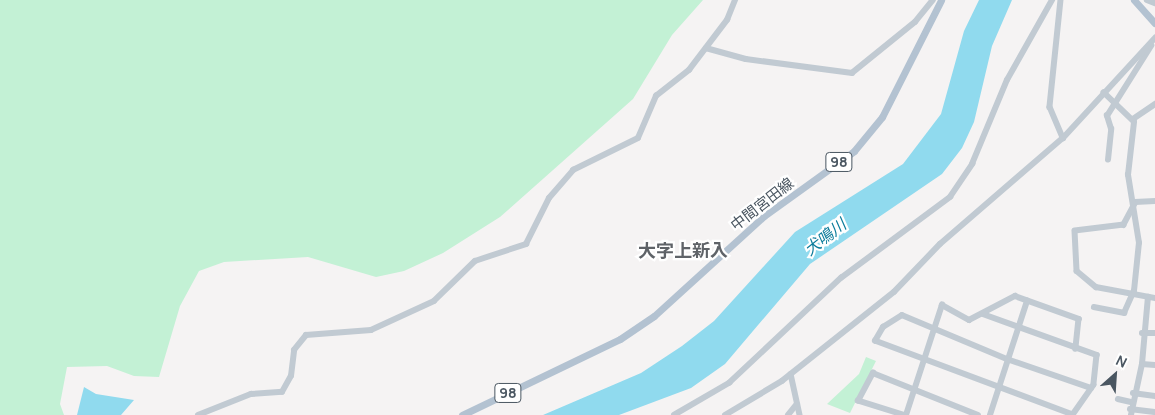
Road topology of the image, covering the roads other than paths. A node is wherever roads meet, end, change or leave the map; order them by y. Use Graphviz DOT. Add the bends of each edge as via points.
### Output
graph roads {
  1 [pos="735,0"];
  2 [pos="933,0"];
  3 [pos="941,0"];
  4 [pos="1052,0"];
  5 [pos="1061,0"];
  6 [pos="1134,0"];
  7 [pos="1147,0"];
  8 [pos="1155,3"];
  9 [pos="1155,23"];
  10 [pos="1153,40"];
  11 [pos="706,48"];
  12 [pos="1104,93"];
  13 [pos="1115,102"];
  14 [pos="1155,104"];
  15 [pos="1133,118"];
  16 [pos="1063,138"];
  17 [pos="1108,160"];
  18 [pos="1155,201"];
  19 [pos="1135,203"];
  20 [pos="1134,291"];
  21 [pos="1152,298"];
  22 [pos="1027,300"];
  23 [pos="1094,307"];
  24 [pos="983,314"];
  25 [pos="935,326"];
  26 [pos="1017,330"];
  27 [pos="1155,332"];
  28 [pos="1142,333"];
  29 [pos="1076,349"];
  30 [pos="926,356"];
  31 [pos="1007,360"];
  32 [pos="1142,364"];
  33 [pos="1155,365"];
  34 [pos="792,374"];
  35 [pos="916,386"];
  36 [pos="1091,388"];
  37 [pos="998,390"];
  38 [pos="1134,393"];
  39 [pos="1155,396"];
  40 [pos="1118,399"];
  41 [pos="1131,402"];
  42 [pos="797,404"];
  43 [pos="1131,412"];
  44 [pos="1155,412"];
  45 [pos="198,415"];
  46 [pos="462,415"];
  47 [pos="674,415"];
  48 [pos="725,415"];
  49 [pos="788,415"];
  50 [pos="800,415"];
  51 [pos="905,415"];
  52 [pos="978,415"];
  53 [pos="990,415"];
  1 -- 11 [label="street" via="728,20"];
  2 -- 11 [label="street" via="916,22 852,73 746,59"];
  3 -- 46 [label="main road, 中間宮田線 / 98" via="882,117 854,151 764,216 654,316 620,339"];
  4 -- 47 [label="street" via="1007,80 972,164 950,198 841,278 729,383"];
  5 -- 16 [label="street" via="1050,106"];
  6 -- 9 [label="main road"];
  7 -- 8 [label="street"];
  10 -- 12 [label="street"];
  10 -- 13 [label="street"];
  11 -- 45 [label="street" via="689,70 656,96 634,142 565,178 549,198 526,244 475,261 434,301 372,330 306,335 294,350 291,376 282,392 251,394"];
  12 -- 13 [label="street"];
  12 -- 16 [label="street"];
  13 -- 15 [label="street"];
  13 -- 17 [label="street" via="1107,116 1111,129"];
  14 -- 15 [label="street"];
  15 -- 19 [label="street" via="1128,176"];
  16 -- 34 [label="street" via="940,244 894,292"];
  18 -- 19 [label="street"];
  19 -- 20 [label="street" via="1139,243"];
  19 -- 20 [label="street" via="1124,225 1075,231 1079,276 1096,287"];
  20 -- 21 [label="street"];
  20 -- 23 [label="street" via="1124,313"];
  21 -- 28 [label="street"];
  22 -- 24 [label="street" via="1010,297"];
  22 -- 26 [label="street"];
  22 -- 29 [label="street" via="1079,319"];
  24 -- 25 [label="street" via="969,320 942,305"];
  24 -- 26 [label="street"];
  25 -- 30 [label="street"];
  25 -- 30 [label="street" via="902,315 883,327 875,341"];
  25 -- 31 [label="street"];
  26 -- 29 [label="street"];
  26 -- 31 [label="street"];
  27 -- 28 [label="street"];
  28 -- 32 [label="street"];
  29 -- 36 [label="street" via="1097,356"];
  30 -- 35 [label="street"];
  30 -- 37 [label="street"];
  31 -- 36 [label="street"];
  31 -- 37 [label="street"];
  32 -- 33 [label="street"];
  32 -- 38 [label="street"];
  34 -- 42 [label="street"];
  34 -- 48 [label="street"];
  35 -- 51 [label="street"];
  35 -- 51 [label="street" via="873,373 858,401"];
  35 -- 52 [label="street"];
  36 -- 37 [label="street" via="1074,415"];
  37 -- 53 [label="street"];
  38 -- 39 [label="street"];
  38 -- 41 [label="street"];
  40 -- 41 [label="street"];
  41 -- 43 [label="street"];
  42 -- 49 [label="street"];
  42 -- 50 [label="street"];
  43 -- 44 [label="street"];
}
